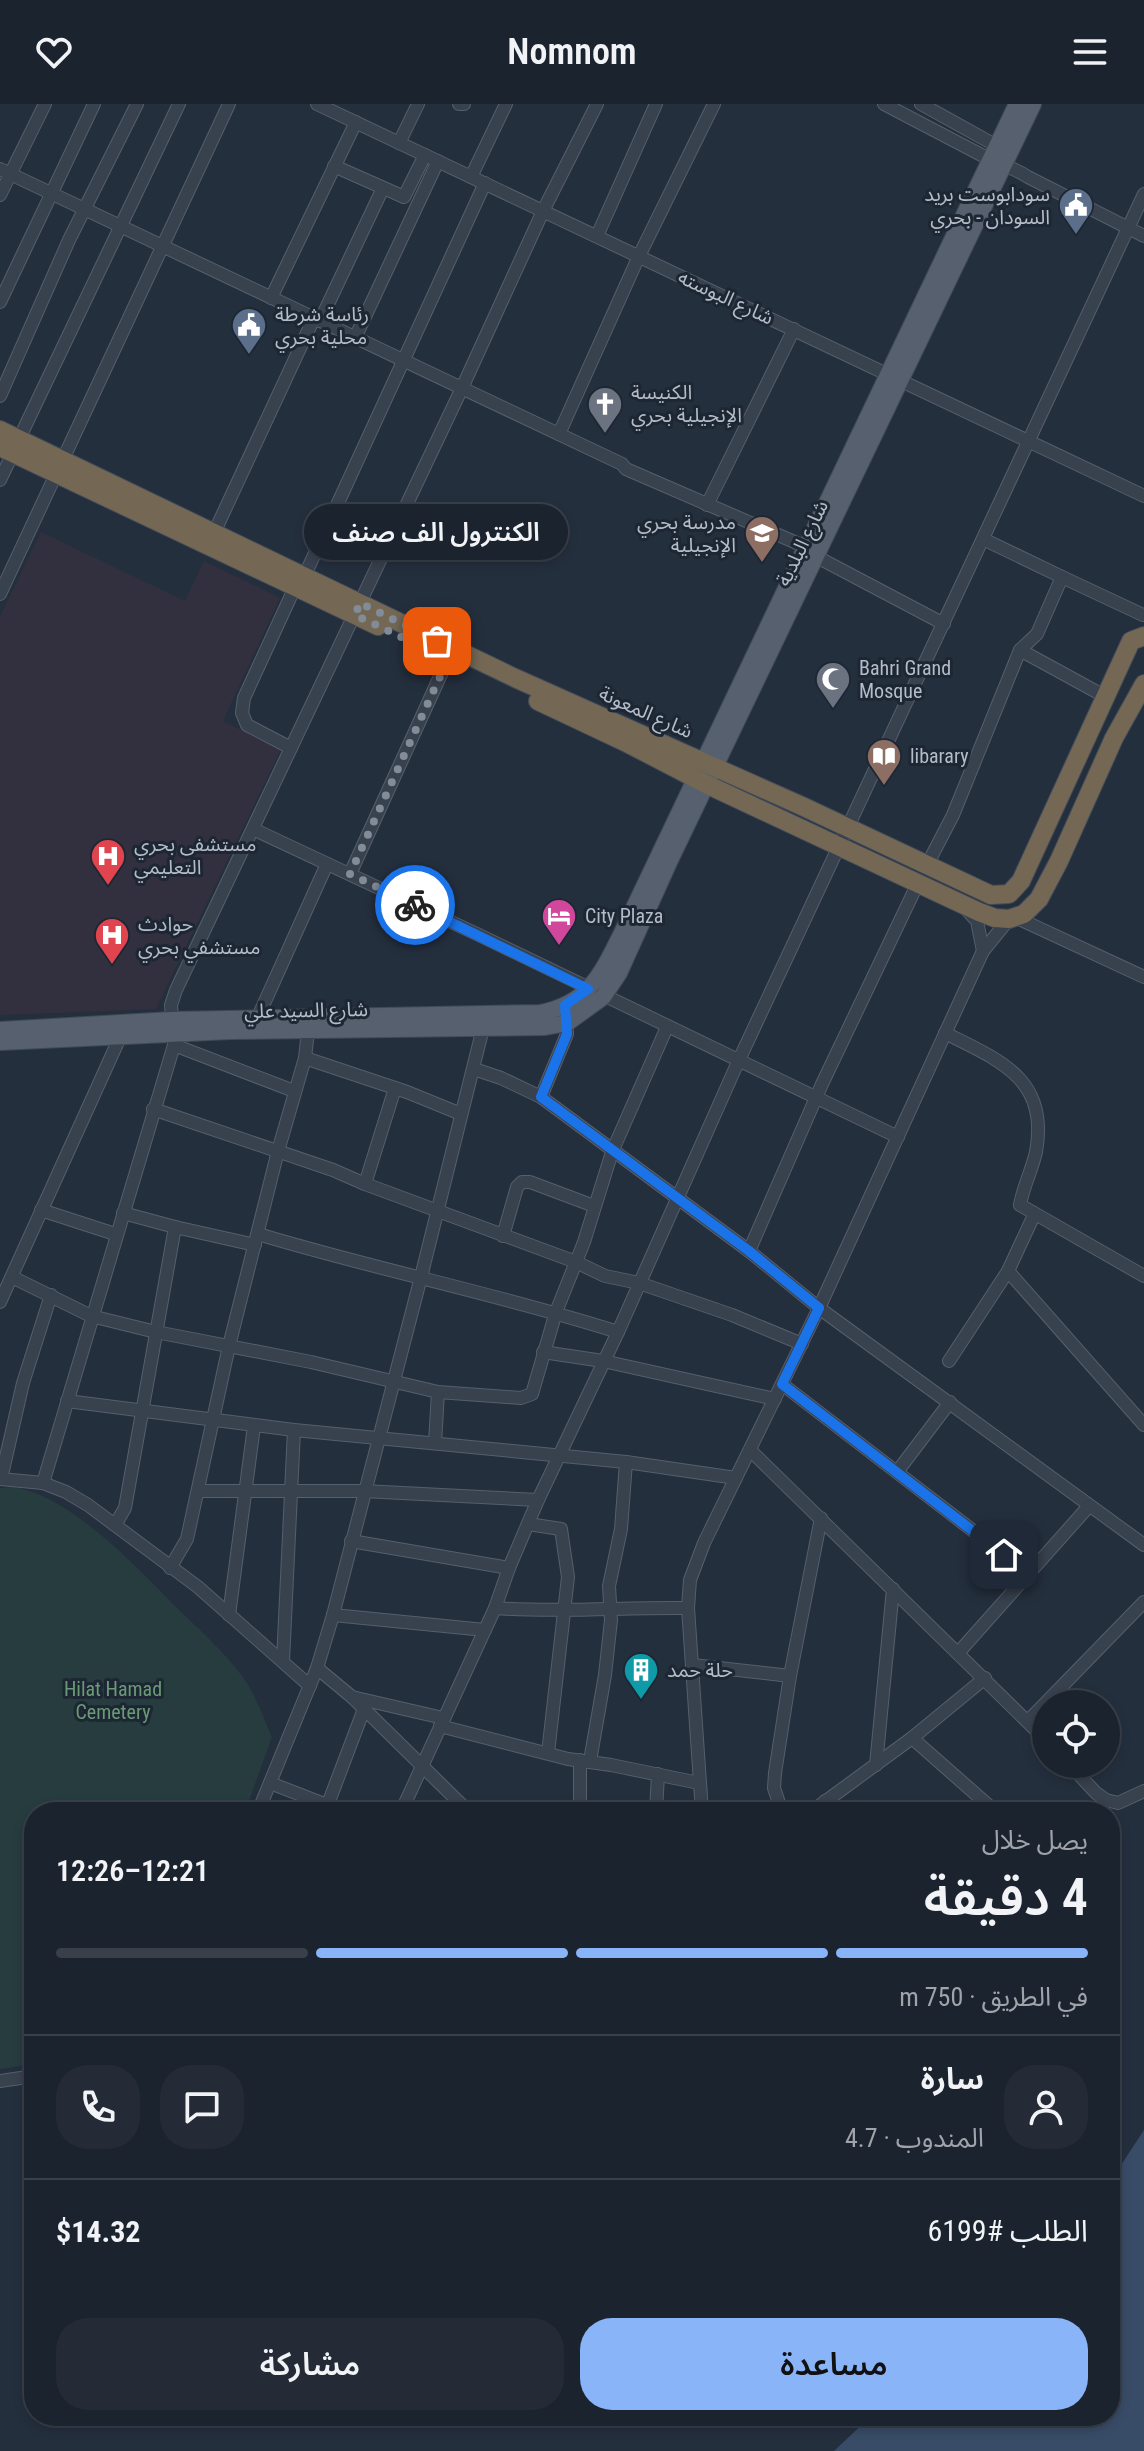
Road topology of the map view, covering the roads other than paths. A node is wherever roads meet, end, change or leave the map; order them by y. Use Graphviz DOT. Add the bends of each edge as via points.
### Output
graph roads {
  1 [pos="45,104"];
  2 [pos="94,104"];
  3 [pos="137,104"];
  4 [pos="179,104"];
  5 [pos="229,104"];
  6 [pos="317,104"];
  7 [pos="418,104"];
  8 [pos="506,104"];
  9 [pos="597,104"];
  10 [pos="656,104"];
  11 [pos="714,104"];
  12 [pos="884,104"];
  13 [pos="921,104"];
  14 [pos="1017,104"];
  15 [pos="1033,104"];
  16 [pos="938,108"];
  17 [pos="356,122"];
  18 [pos="399,143"];
  19 [pos="425,155"];
  20 [pos="1003,158"];
  21 [pos="438,161"];
  22 [pos="334,166"];
  23 [pos="5,172"];
  24 [pos="471,177"];
  25 [pos="485,183"];
  26 [pos="383,188"];
  27 [pos="51,194"];
  28 [pos="1144,194"];
  29 [pos="0,195"];
  30 [pos="85,209"];
  31 [pos="543,211"];
  32 [pos="121,227"];
  33 [pos="1128,227"];
  34 [pos="597,236"];
  35 [pos="1144,236"];
  36 [pos="163,247"];
  37 [pos="639,256"];
  38 [pos="271,298"];
  39 [pos="0,302"];
  40 [pos="317,320"];
  41 [pos="794,329"];
  42 [pos="355,338"];
  43 [pos="403,360"];
  44 [pos="895,378"];
  45 [pos="462,388"];
  46 [pos="0,396"];
  47 [pos="0,430"];
  48 [pos="559,434"];
  49 [pos="1028,442"];
  50 [pos="11,447"];
  51 [pos="60,467"];
  52 [pos="0,480"];
  53 [pos="1141,496"];
  54 [pos="707,505"];
  55 [pos="214,533"];
  56 [pos="983,539"];
  57 [pos="812,552"];
  58 [pos="1062,577"];
  59 [pos="300,582"];
  60 [pos="0,594"];
  61 [pos="357,609"];
  62 [pos="1143,614"];
  63 [pos="944,624"];
  64 [pos="1138,639"];
  65 [pos="1020,650"];
  66 [pos="448,659"];
  67 [pos="1119,666"];
  68 [pos="1144,684"];
  69 [pos="1106,697"];
  70 [pos="291,748"];
  71 [pos="706,773"];
  72 [pos="849,828"];
  73 [pos="253,829"];
  74 [pos="841,846"];
  75 [pos="327,864"];
  76 [pos="927,865"];
  77 [pos="350,874"];
  78 [pos="918,883"];
  79 [pos="962,903"];
  80 [pos="1012,918"];
  81 [pos="983,951"];
  82 [pos="1144,977"];
  83 [pos="596,993"];
  84 [pos="565,1005"];
  85 [pos="257,1019"];
  86 [pos="485,1020"];
  87 [pos="567,1023"];
  88 [pos="667,1027"];
  89 [pos="0,1030"];
  90 [pos="308,1031"];
  91 [pos="173,1033"];
  92 [pos="945,1033"];
  93 [pos="121,1035"];
  94 [pos="0,1042"];
  95 [pos="305,1058"];
  96 [pos="738,1062"];
  97 [pos="474,1069"];
  98 [pos="395,1088"];
  99 [pos="294,1091"];
  100 [pos="541,1097"];
  101 [pos="818,1098"];
  102 [pos="153,1109"];
  103 [pos="461,1114"];
  104 [pos="898,1137"];
  105 [pos="278,1151"];
  106 [pos="612,1152"];
  107 [pos="365,1184"];
  108 [pos="676,1198"];
  109 [pos="594,1206"];
  110 [pos="41,1210"];
  111 [pos="436,1211"];
  112 [pos="123,1213"];
  113 [pos="1034,1215"];
  114 [pos="175,1227"];
  115 [pos="115,1234"];
  116 [pos="503,1236"];
  117 [pos="256,1239"];
  118 [pos="749,1251"];
  119 [pos="576,1262"];
  120 [pos="1008,1271"];
  121 [pos="1144,1276"];
  122 [pos="12,1277"];
  123 [pos="421,1277"];
  124 [pos="639,1283"];
  125 [pos="51,1295"];
  126 [pos="0,1302"];
  127 [pos="819,1308"];
  128 [pos="556,1312"];
  129 [pos="91,1316"];
  130 [pos="156,1332"];
  131 [pos="618,1332"];
  132 [pos="802,1344"];
  133 [pos="229,1346"];
  134 [pos="543,1352"];
  135 [pos="603,1361"];
  136 [pos="949,1361"];
  137 [pos="393,1383"];
  138 [pos="782,1384"];
  139 [pos="438,1392"];
  140 [pos="775,1399"];
  141 [pos="67,1401"];
  142 [pos="950,1402"];
  143 [pos="143,1409"];
  144 [pos="213,1420"];
  145 [pos="1144,1425"];
  146 [pos="254,1426"];
  147 [pos="294,1430"];
  148 [pos="378,1438"];
  149 [pos="435,1443"];
  150 [pos="750,1450"];
  151 [pos="559,1456"];
  152 [pos="626,1462"];
  153 [pos="897,1472"];
  154 [pos="736,1478"];
  155 [pos="0,1479"];
  156 [pos="43,1483"];
  157 [pos="199,1491"];
  158 [pos="245,1491"];
  159 [pos="363,1491"];
  160 [pos="290,1492"];
  161 [pos="538,1500"];
  162 [pos="1089,1506"];
  163 [pos="821,1518"];
  164 [pos="528,1524"];
  165 [pos="115,1525"];
  166 [pos="351,1541"];
  167 [pos="1144,1545"];
  168 [pos="170,1568"];
  169 [pos="509,1568"];
  170 [pos="1028,1573"];
  171 [pos="893,1589"];
  172 [pos="1144,1602"];
  173 [pos="609,1607"];
  174 [pos="495,1608"];
  175 [pos="688,1608"];
  176 [pos="565,1610"];
  177 [pos="229,1615"];
  178 [pos="333,1615"];
  179 [pos="485,1630"];
  180 [pos="959,1652"];
  181 [pos="283,1661"];
  182 [pos="693,1665"];
  183 [pos="317,1668"];
  184 [pos="790,1676"];
  185 [pos="985,1678"];
  186 [pos="310,1686"];
  187 [pos="352,1697"];
  188 [pos="364,1709"];
  189 [pos="1028,1721"];
  190 [pos="442,1722"];
  191 [pos="1032,1725"];
  192 [pos="912,1738"];
  193 [pos="548,1753"];
  194 [pos="585,1761"];
  195 [pos="421,1765"];
  196 [pos="876,1765"];
  197 [pos="658,1774"];
  198 [pos="1083,1778"];
  199 [pos="270,1783"];
  200 [pos="699,1783"];
  201 [pos="1144,1791"];
  202 [pos="825,1801"];
  203 [pos="262,1802"];
  204 [pos="311,1802"];
  205 [pos="329,1802"];
  206 [pos="405,1802"];
  207 [pos="459,1802"];
  208 [pos="581,1802"];
  209 [pos="657,1802"];
  210 [pos="701,1802"];
  211 [pos="779,1802"];
  212 [pos="985,1802"];
  213 [pos="1114,1802"];
  214 [pos="1120,1802"];
  215 [pos="24,2077"];
  216 [pos="0,2081"];
  1 -- 23 [label="street"];
  2 -- 27 [label="street"];
  3 -- 30 [label="street"];
  4 -- 32 [label="street"];
  5 -- 36 [label="street"];
  6 -- 17 [label="street, شارع البوسته"];
  7 -- 18 [label="street"];
  8 -- 24 [label="street"];
  9 -- 31 [label="street"];
  10 -- 34 [label="street"];
  11 -- 37 [label="street"];
  12 -- 20 [label="street"];
  13 -- 16 [label="street"];
  14 -- 20 [label="main road, شارع البلدية"];
  15 -- 20 [label="main road, شارع البلدية"];
  16 -- 20 [label="street"];
  17 -- 18 [label="street, شارع البوسته"];
  17 -- 22 [label="street"];
  18 -- 19 [label="street, شارع البوسته"];
  19 -- 21 [label="street, شارع البوسته"];
  19 -- 26 [label="street" via="404,197"];
  20 -- 33 [label="street" via="1028,177"];
  20 -- 44 [label="main road, شارع البلدية"];
  21 -- 24 [label="street, شارع البوسته"];
  21 -- 42 [label="street"];
  22 -- 26 [label="street"];
  22 -- 38 [label="street"];
  23 -- 27 [label="street"];
  23 -- 29 [label="street"];
  24 -- 25 [label="street, شارع البوسته"];
  25 -- 31 [label="street, شارع البوسته"];
  25 -- 43 [label="street"];
  26 -- 40 [label="street"];
  27 -- 30 [label="street"];
  27 -- 39 [label="street"];
  28 -- 33 [label="street"];
  30 -- 32 [label="street"];
  30 -- 46 [label="street"];
  31 -- 34 [label="street, شارع البوسته"];
  31 -- 45 [label="street"];
  32 -- 36 [label="street"];
  32 -- 50 [label="street"];
  33 -- 35 [label="street"];
  33 -- 49 [label="street"];
  34 -- 37 [label="street, شارع البوسته"];
  36 -- 38 [label="street"];
  36 -- 51 [label="street"];
  37 -- 41 [label="street, شارع البوسته"];
  37 -- 48 [label="street"];
  38 -- 40 [label="street"];
  40 -- 42 [label="street"];
  40 -- 55 [label="street"];
  41 -- 44 [label="street, شارع البوسته"];
  41 -- 54 [label="street"];
  42 -- 43 [label="street"];
  43 -- 45 [label="street"];
  43 -- 59 [label="street"];
  44 -- 49 [label="street, شارع البوسته"];
  44 -- 57 [label="main road, شارع البلدية"];
  45 -- 48 [label="street"];
  45 -- 61 [label="street"];
  47 -- 50 [label="highway, شارع المعونة"];
  48 -- 54 [label="street"];
  49 -- 53 [label="street, شارع البوسته"];
  49 -- 56 [label="street"];
  50 -- 51 [label="highway, شارع المعونة"];
  50 -- 52 [label="street"];
  51 -- 55 [label="highway, شارع المعونة"];
  51 -- 59 [label="highway, شارع المعونة"];
  51 -- 60 [label="street"];
  54 -- 57 [label="street"];
  55 -- 59 [label="highway, شارع المعونة"];
  56 -- 58 [label="street"];
  56 -- 63 [label="street"];
  57 -- 63 [label="street"];
  57 -- 71 [label="main road, شارع البلدية"];
  58 -- 62 [label="street"];
  58 -- 65 [label="street" via="1037,634"];
  59 -- 61 [label="highway, شارع المعونة"];
  59 -- 70 [label="street" via="244,698 242,713 247,725"];
  61 -- 66 [label="highway, شارع المعونة"];
  61 -- 70 [label="street"];
  61 -- 71 [label="highway, شارع المعونة" via="515,678"];
  62 -- 64 [label="street"];
  63 -- 72 [label="street"];
  64 -- 67 [label="highway, شارع المعونة"];
  65 -- 69 [label="street"];
  65 -- 76 [label="street" via="953,815"];
  66 -- 71 [label="highway, شارع المعونة"];
  66 -- 77 [label="street"];
  67 -- 68 [label="highway" via="1127,681"];
  67 -- 69 [label="highway, شارع المعونة"];
  68 -- 80 [label="highway" via="1039,899"];
  69 -- 76 [label="highway, شارع المعونة" via="1015,890 991,895"];
  70 -- 73 [label="street"];
  71 -- 72 [label="highway, شارع المعونة"];
  71 -- 74 [label="highway, شارع المعونة"];
  71 -- 83 [label="main road, شارع البلدية" via="665,857 619,973"];
  72 -- 74 [label="street"];
  72 -- 76 [label="highway, شارع المعونة"];
  73 -- 75 [label="street"];
  73 -- 91 [label="street" via="176,990"];
  74 -- 78 [label="highway, شارع المعونة"];
  74 -- 96 [label="street"];
  75 -- 77 [label="street"];
  75 -- 85 [label="street"];
  77 -- 83 [label="street"];
  78 -- 79 [label="highway, شارع المعونة"];
  78 -- 101 [label="street"];
  79 -- 80 [label="highway, شارع المعونة" via="995,918"];
  79 -- 81 [label="street" via="977,921"];
  80 -- 81 [label="street"];
  80 -- 82 [label="street"];
  81 -- 92 [label="street"];
  83 -- 84 [label="main road, شارع السيد علي"];
  83 -- 87 [label="main road"];
  83 -- 88 [label="street"];
  84 -- 86 [label="main road, شارع السيد علي"];
  84 -- 87 [label="street"];
  85 -- 86 [label="main road, شارع السيد علي"];
  85 -- 91 [label="main road, شارع السيد علي"];
  86 -- 87 [label="main road, شارع السيد علي" via="545,1027"];
  86 -- 90 [label="main road, شارع السيد علي"];
  86 -- 97 [label="street"];
  87 -- 100 [label="street" via="562,1050"];
  88 -- 96 [label="street"];
  88 -- 106 [label="street"];
  89 -- 91 [label="main road, شارع السيد علي"];
  90 -- 91 [label="main road, شارع السيد علي"];
  90 -- 95 [label="street"];
  91 -- 93 [label="main road, شارع السيد علي"];
  91 -- 99 [label="street"];
  91 -- 102 [label="street"];
  92 -- 104 [label="street"];
  92 -- 113 [label="street" via="997,1060 1030,1090 1039,1131 1020,1205"];
  93 -- 94 [label="main road, شارع السيد علي"];
  93 -- 110 [label="street"];
  95 -- 98 [label="street"];
  95 -- 99 [label="street"];
  96 -- 101 [label="street"];
  96 -- 108 [label="street"];
  97 -- 100 [label="street"];
  97 -- 103 [label="street"];
  98 -- 103 [label="street"];
  98 -- 107 [label="street"];
  99 -- 105 [label="street"];
  100 -- 106 [label="street"];
  101 -- 104 [label="street"];
  101 -- 118 [label="street"];
  102 -- 105 [label="street"];
  102 -- 112 [label="street"];
  103 -- 111 [label="street"];
  104 -- 127 [label="street"];
  105 -- 107 [label="street"];
  105 -- 117 [label="street"];
  106 -- 108 [label="street"];
  106 -- 109 [label="street"];
  107 -- 111 [label="street"];
  108 -- 118 [label="street"];
  108 -- 124 [label="street"];
  109 -- 116 [label="street" via="522,1182"];
  109 -- 119 [label="street"];
  110 -- 115 [label="street"];
  110 -- 122 [label="street"];
  111 -- 116 [label="street"];
  111 -- 123 [label="street"];
  112 -- 114 [label="street"];
  112 -- 115 [label="street"];
  113 -- 120 [label="street"];
  113 -- 121 [label="street"];
  114 -- 117 [label="street"];
  114 -- 130 [label="street"];
  115 -- 129 [label="street"];
  116 -- 119 [label="street"];
  117 -- 123 [label="street"];
  117 -- 133 [label="street"];
  118 -- 127 [label="street"];
  119 -- 124 [label="street" via="605,1276"];
  119 -- 128 [label="street"];
  120 -- 136 [label="street"];
  120 -- 145 [label="street"];
  122 -- 125 [label="street"];
  122 -- 126 [label="street"];
  123 -- 128 [label="street"];
  123 -- 137 [label="street"];
  124 -- 131 [label="street"];
  124 -- 132 [label="street"];
  125 -- 129 [label="street"];
  125 -- 155 [label="street"];
  127 -- 132 [label="street"];
  127 -- 142 [label="street"];
  128 -- 131 [label="street"];
  128 -- 134 [label="street"];
  129 -- 130 [label="street"];
  129 -- 141 [label="street"];
  130 -- 133 [label="street"];
  130 -- 143 [label="street"];
  131 -- 135 [label="street"];
  132 -- 138 [label="street"];
  133 -- 137 [label="street"];
  133 -- 144 [label="street"];
  134 -- 135 [label="street"];
  134 -- 139 [label="street" via="532,1394 521,1398"];
  135 -- 140 [label="street"];
  135 -- 151 [label="street"];
  137 -- 139 [label="street"];
  137 -- 148 [label="street"];
  138 -- 140 [label="street"];
  138 -- 153 [label="street"];
  139 -- 149 [label="street"];
  140 -- 150 [label="street"];
  141 -- 143 [label="street"];
  141 -- 156 [label="street"];
  142 -- 153 [label="street"];
  142 -- 162 [label="street"];
  143 -- 144 [label="street"];
  143 -- 165 [label="street" via="125,1508"];
  144 -- 146 [label="street"];
  144 -- 157 [label="street"];
  146 -- 147 [label="street"];
  146 -- 158 [label="street"];
  147 -- 148 [label="street"];
  147 -- 160 [label="street"];
  148 -- 149 [label="street"];
  148 -- 159 [label="street"];
  149 -- 151 [label="street"];
  150 -- 154 [label="street"];
  150 -- 163 [label="street"];
  151 -- 152 [label="street"];
  151 -- 161 [label="street"];
  152 -- 154 [label="street"];
  152 -- 173 [label="street"];
  153 -- 170 [label="street"];
  154 -- 175 [label="street" via="690,1580"];
  155 -- 156 [label="street"];
  156 -- 165 [label="street"];
  157 -- 158 [label="street"];
  157 -- 168 [label="street" via="187,1539"];
  158 -- 160 [label="street"];
  158 -- 177 [label="street"];
  159 -- 160 [label="street"];
  159 -- 161 [label="street"];
  159 -- 166 [label="street"];
  160 -- 181 [label="street"];
  161 -- 164 [label="street"];
  162 -- 167 [label="street"];
  162 -- 170 [label="street"];
  163 -- 171 [label="street"];
  163 -- 184 [label="street"];
  164 -- 169 [label="street"];
  164 -- 176 [label="street" via="561,1529 568,1577"];
  165 -- 168 [label="street"];
  166 -- 169 [label="street"];
  166 -- 178 [label="street"];
  168 -- 177 [label="street"];
  169 -- 174 [label="street"];
  170 -- 180 [label="street"];
  171 -- 180 [label="street"];
  171 -- 196 [label="street"];
  172 -- 189 [label="street"];
  173 -- 175 [label="street"];
  173 -- 176 [label="street"];
  173 -- 194 [label="street" via="605,1675"];
  174 -- 176 [label="street"];
  174 -- 179 [label="street"];
  175 -- 182 [label="street"];
  176 -- 193 [label="street"];
  177 -- 181 [label="street"];
  178 -- 179 [label="street"];
  178 -- 183 [label="street"];
  179 -- 190 [label="street"];
  180 -- 185 [label="street"];
  181 -- 186 [label="street"];
  182 -- 184 [label="street"];
  182 -- 200 [label="street"];
  183 -- 186 [label="street"];
  183 -- 187 [label="street"];
  184 -- 211 [label="street" via="774,1788"];
  185 -- 189 [label="street"];
  185 -- 192 [label="street"];
  186 -- 199 [label="street"];
  187 -- 188 [label="street"];
  187 -- 190 [label="street"];
  188 -- 195 [label="street"];
  188 -- 205 [label="street"];
  189 -- 191 [label="street"];
  190 -- 193 [label="street"];
  190 -- 195 [label="street"];
  192 -- 196 [label="street"];
  192 -- 212 [label="street"];
  193 -- 194 [label="street"];
  194 -- 197 [label="street"];
  194 -- 208 [label="street"];
  195 -- 206 [label="street"];
  195 -- 207 [label="street"];
  196 -- 202 [label="street"];
  197 -- 200 [label="street"];
  197 -- 209 [label="street"];
  198 -- 213 [label="street"];
  199 -- 203 [label="street"];
  199 -- 204 [label="street"];
  200 -- 210 [label="street"];
  201 -- 214 [label="street"];
  215 -- 216 [label="street"];
}
